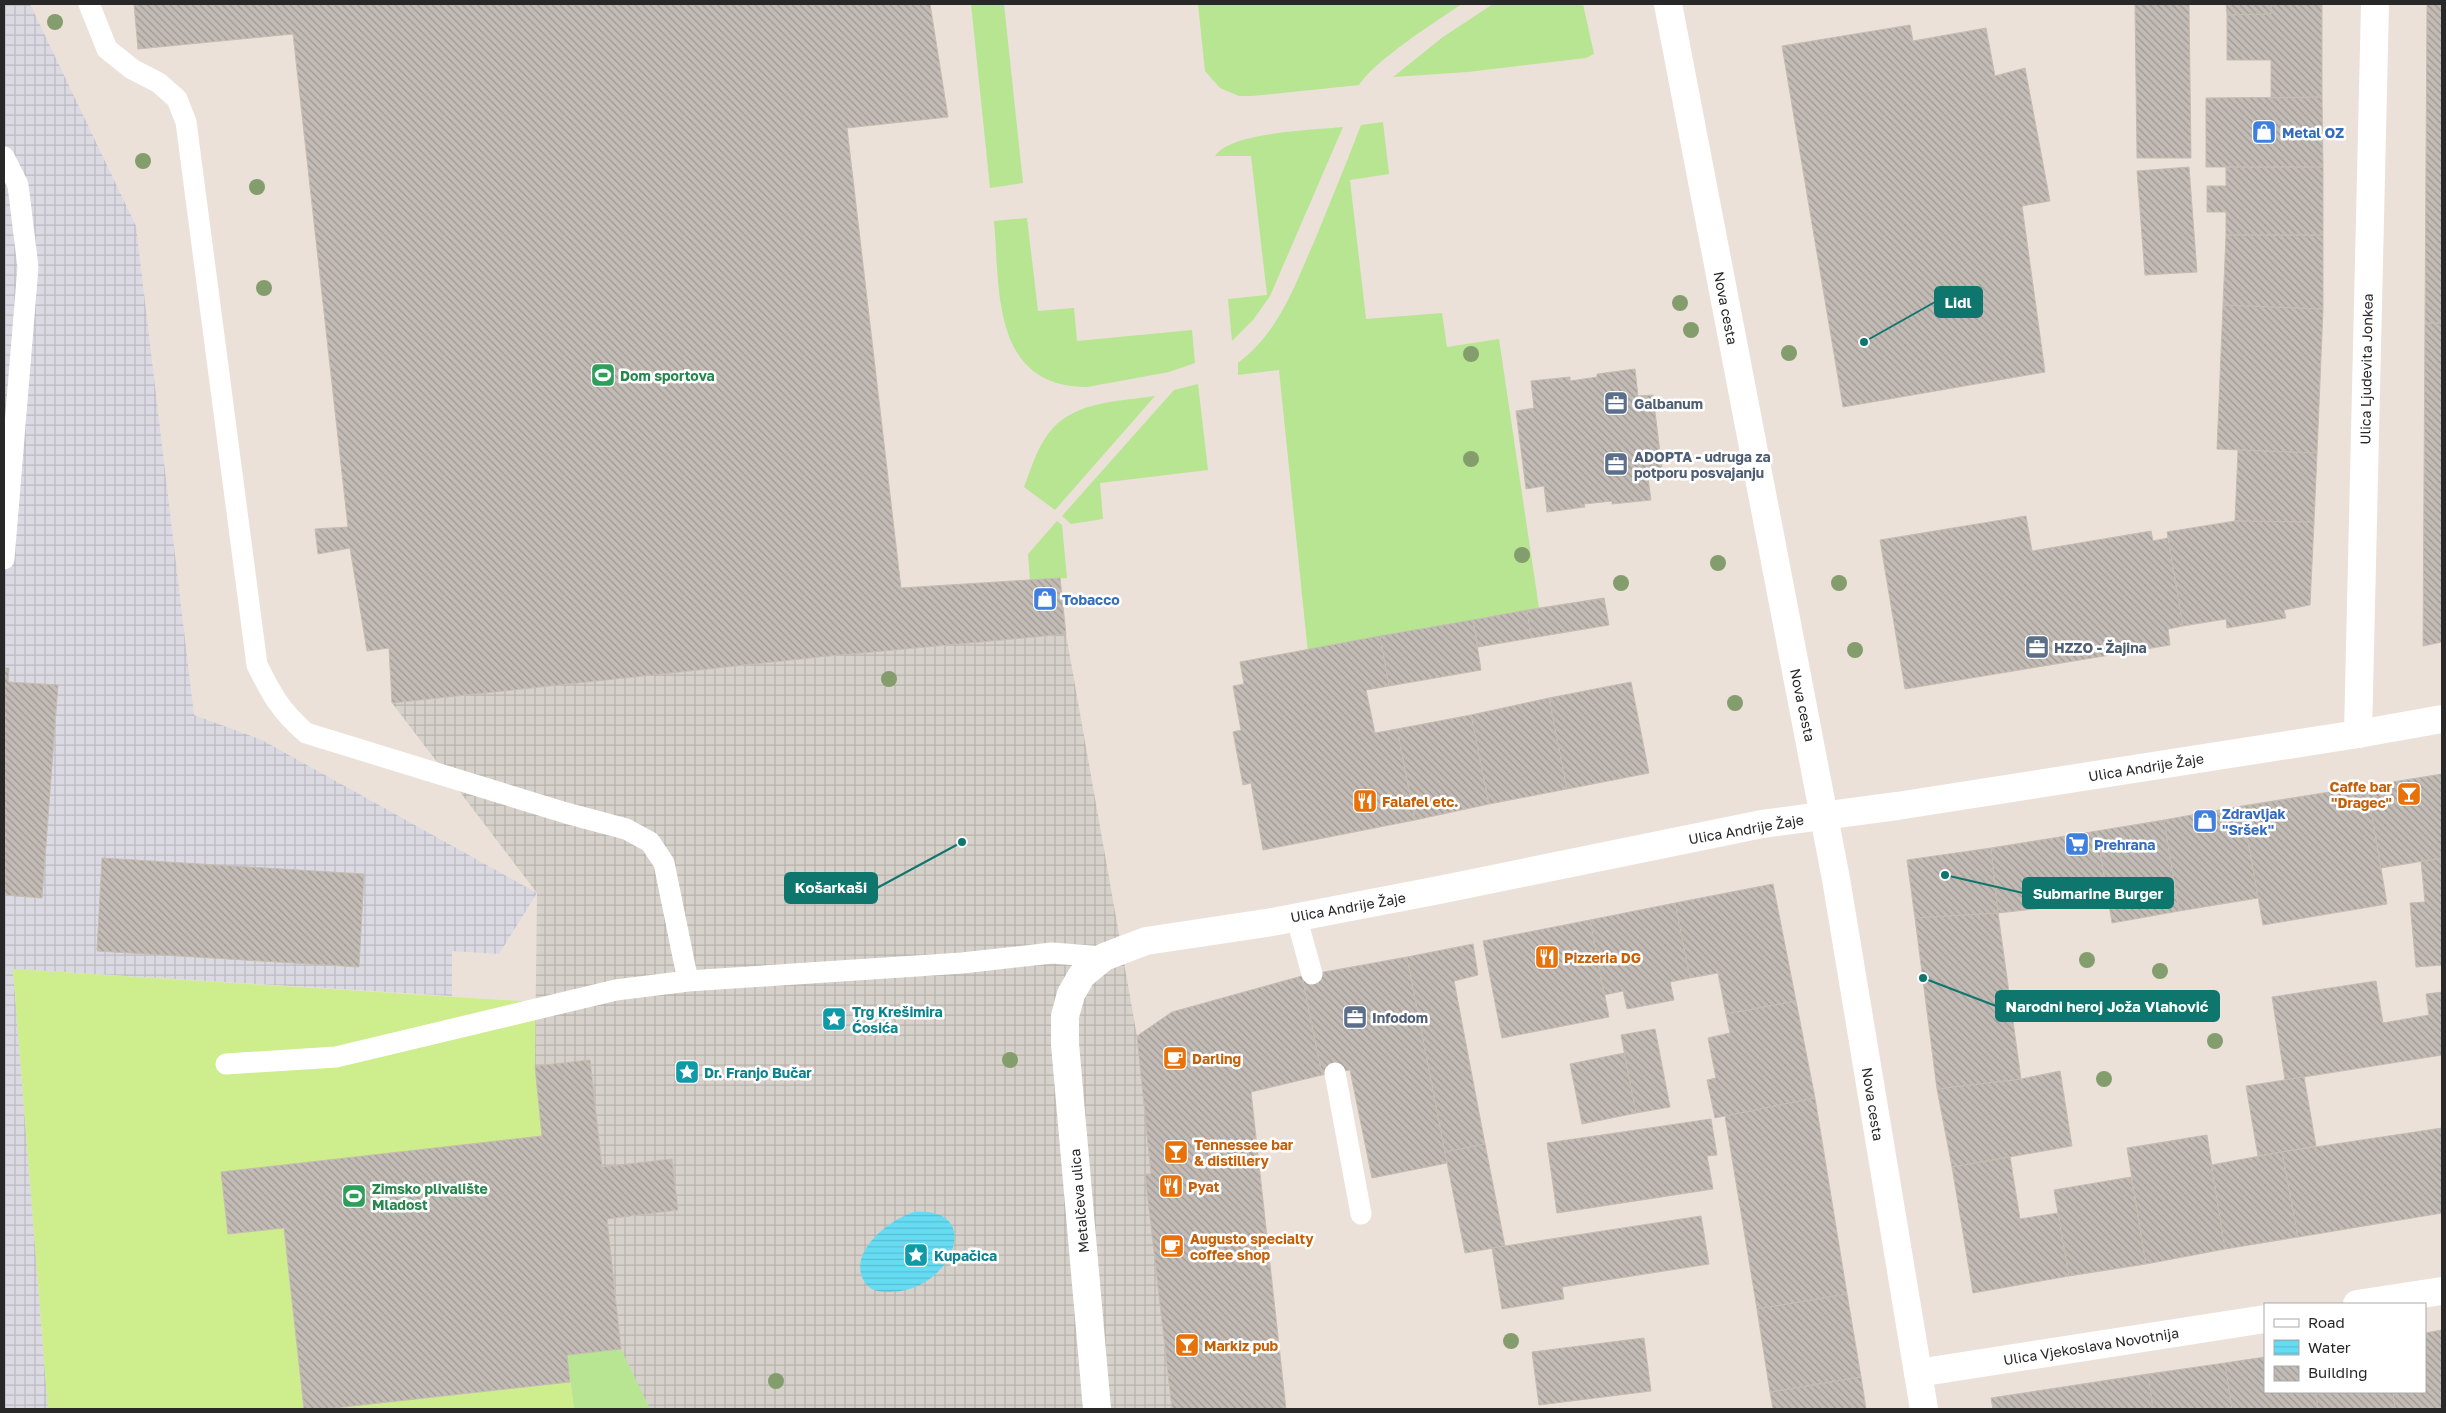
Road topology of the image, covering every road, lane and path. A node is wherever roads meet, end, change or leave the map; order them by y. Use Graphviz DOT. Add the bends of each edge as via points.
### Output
graph roads {
  1 [pos="89,4"];
  2 [pos="1668,4"];
  3 [pos="2375,4"];
  4 [pos="4,157"];
  5 [pos="4,559"];
  6 [pos="2442,719"];
  7 [pos="2358,734"];
  8 [pos="1823,816"];
  9 [pos="1296,916"];
  10 [pos="1104,957"];
  11 [pos="1312,974"];
  12 [pos="688,981"];
  13 [pos="1071,994"];
  14 [pos="226,1064"];
  15 [pos="1335,1073"];
  16 [pos="1361,1214"];
  17 [pos="2442,1291"];
  18 [pos="2364,1303"];
  19 [pos="2264,1319"];
  20 [pos="1918,1373"];
  21 [pos="1097,1409"];
  22 [pos="1924,1409"];
  1 -- 12 [label="lane" via="107,49 132,69 159,83 177,99 186,122 257,665 272,697 285,715 306,733 626,829 650,842 664,863"];
  2 -- 8 [label="street, Nova cesta" via="1682,64"];
  3 -- 7 [label="street, Ulica Ljudevita Jonkea"];
  4 -- 5 [label="lane" via="18,185 28,267"];
  6 -- 7 [label="street, Ulica Andrije Žaje"];
  7 -- 8 [label="street, Ulica Andrije Žaje"];
  8 -- 9 [label="street, Ulica Andrije Žaje" via="1762,824"];
  8 -- 20 [label="street, Nova cesta"];
  9 -- 10 [label="street, Ulica Andrije Žaje" via="1146,942"];
  9 -- 11 [label="lane"];
  10 -- 12 [label="lane" via="1052,953"];
  10 -- 13 [label="street, Ulica Andrije Žaje" via="1082,974"];
  12 -- 14 [label="lane" via="616,990 336,1057"];
  13 -- 21 [label="street, Metalčeva ulica" via="1065,1016 1065,1044"];
  15 -- 16 [label="lane"];
  17 -- 18 [label="street"];
  19 -- 20 [label="street, Ulica Vjekoslava Novotnija"];
  20 -- 22 [label="street, Nova cesta"];
}
